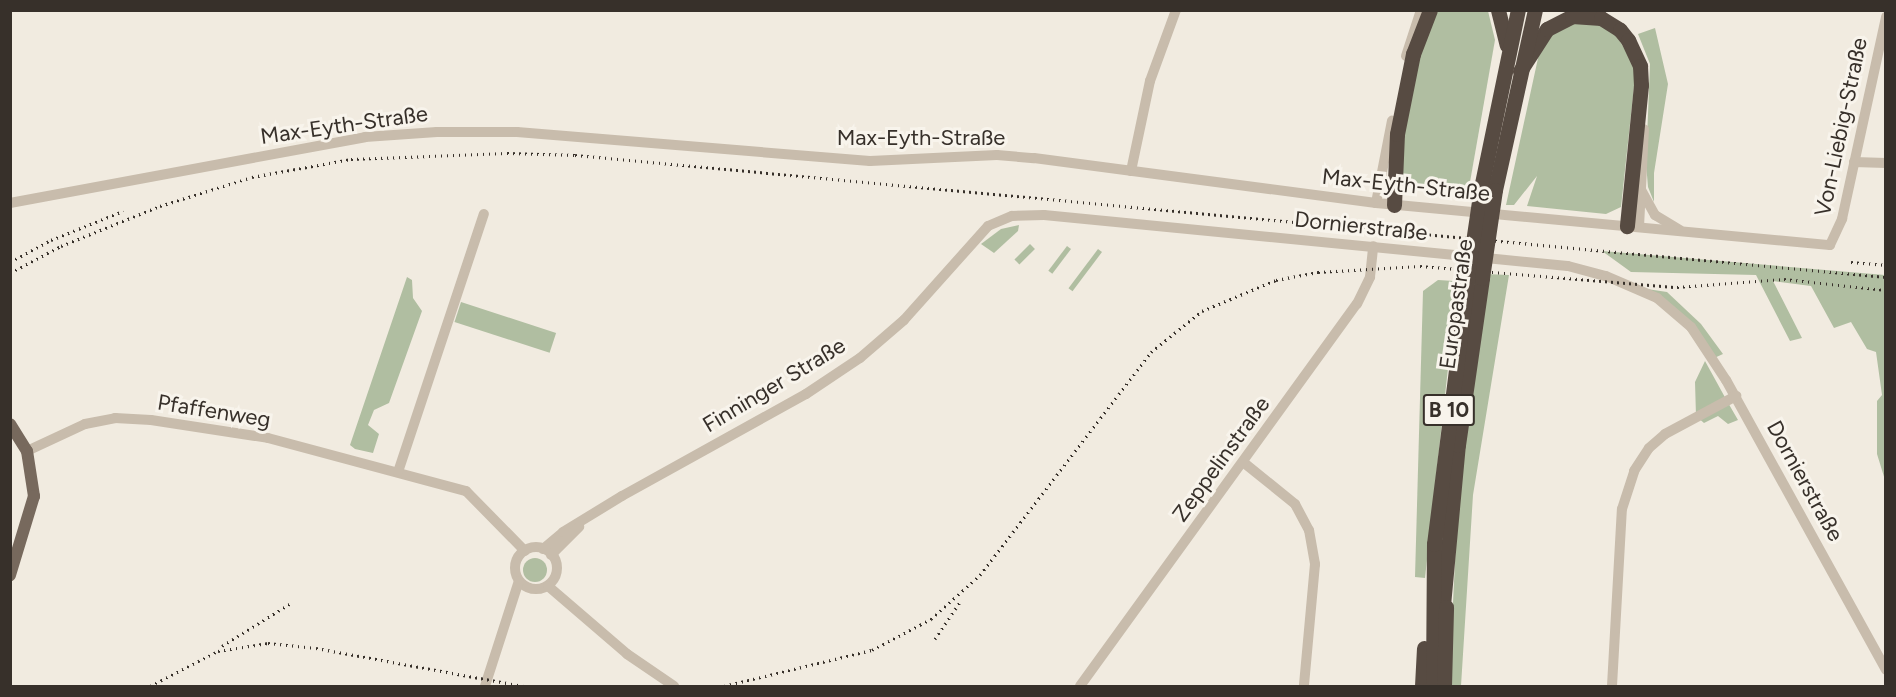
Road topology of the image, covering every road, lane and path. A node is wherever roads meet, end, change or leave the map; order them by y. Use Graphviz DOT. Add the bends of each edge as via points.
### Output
graph roads {
  1 [pos="1176,10"];
  2 [pos="1421,10"];
  3 [pos="1430,10"];
  4 [pos="1498,10"];
  5 [pos="1518,10"];
  6 [pos="1535,10"];
  7 [pos="1600,10"];
  8 [pos="1886,17"];
  9 [pos="1508,54"];
  10 [pos="1520,71"];
  11 [pos="1854,162"];
  12 [pos="1886,163"];
  13 [pos="1131,171"];
  14 [pos="1640,186"];
  15 [pos="1488,189"];
  16 [pos="10,202"];
  17 [pos="1376,203"];
  18 [pos="1394,205"];
  19 [pos="484,214"];
  20 [pos="1012,216"];
  21 [pos="1633,227"];
  22 [pos="1685,232"];
  23 [pos="1833,244"];
  24 [pos="1373,246"];
  25 [pos="1475,277"];
  26 [pos="1736,396"];
  27 [pos="10,424"];
  28 [pos="27,451"];
  29 [pos="1244,462"];
  30 [pos="398,472"];
  31 [pos="547,552"];
  32 [pos="522,553"];
  33 [pos="10,575"];
  34 [pos="521,583"];
  35 [pos="550,583"];
  36 [pos="1886,670"];
  37 [pos="1433,684"];
  38 [pos="485,687"];
  39 [pos="674,687"];
  40 [pos="1080,687"];
  41 [pos="1305,687"];
  42 [pos="1612,687"];
  1 -- 13 [label="street" via="1150,81"];
  2 -- 17 [label="street" via="1407,52"];
  3 -- 18 [label="highway" via="1413,54 1397,134"];
  4 -- 9 [label="highway"];
  5 -- 9 [label="highway, Europastraße / B 10"];
  6 -- 10 [label="highway, Europastraße / B 10"];
  7 -- 14 [label="street" via="1625,25 1646,65"];
  8 -- 11 [label="street, Von-Liebig-Straße"];
  9 -- 15 [label="highway, Europastraße / B 10"];
  10 -- 15 [label="highway, Europastraße / B 10"];
  10 -- 21 [label="highway" via="1547,29 1572,16 1600,18 1628,40 1640,66 1641,85"];
  11 -- 12 [label="street"];
  11 -- 23 [label="street, Von-Liebig-Straße"];
  13 -- 16 [label="street, Max-Eyth-Straße" via="997,155 870,161 517,132 437,132 327,143"];
  13 -- 17 [label="street, Max-Eyth-Straße"];
  14 -- 21 [label="street"];
  14 -- 22 [label="street" via="1655,214"];
  15 -- 25 [label="highway, Europastraße / B 10, bridge"];
  17 -- 18 [label="street, Max-Eyth-Straße"];
  18 -- 21 [label="street, Max-Eyth-Straße"];
  19 -- 30 [label="street"];
  20 -- 24 [label="street, Dornierstraße"];
  20 -- 31 [label="street, Finninger Straße" via="979,233 904,320 860,358 806,394 590,517"];
  21 -- 22 [label="street, Max-Eyth-Straße"];
  22 -- 23 [label="street, Max-Eyth-Straße"];
  24 -- 26 [label="street, Dornierstraße" via="1568,266 1629,284 1657,298 1691,327"];
  24 -- 29 [label="street, Zeppelinstraße" via="1366,290"];
  25 -- 37 [label="highway, Europastraße / B 10"];
  25 -- 37 [label="highway, Europastraße / B 10" via="1434,544"];
  26 -- 36 [label="street, Dornierstraße"];
  26 -- 42 [label="street" via="1665,434 1649,448 1631,478 1622,509"];
  27 -- 28 [label="main road"];
  28 -- 30 [label="street, Pfaffenweg" via="100,419 133,418 268,438"];
  28 -- 33 [label="main road" via="34,500"];
  29 -- 40 [label="street, Zeppelinstraße"];
  29 -- 41 [label="street" via="1291,500 1310,530 1315,564"];
  30 -- 32 [label="street, Pfaffenweg" via="466,491"];
  31 -- 32 [label="street, Finninger Straße"];
  31 -- 35 [label="street" via="557,570"];
  32 -- 34 [label="street" via="515,568"];
  34 -- 35 [label="street" via="534,589"];
  34 -- 38 [label="street"];
  35 -- 39 [label="street" via="627,654"];
}
